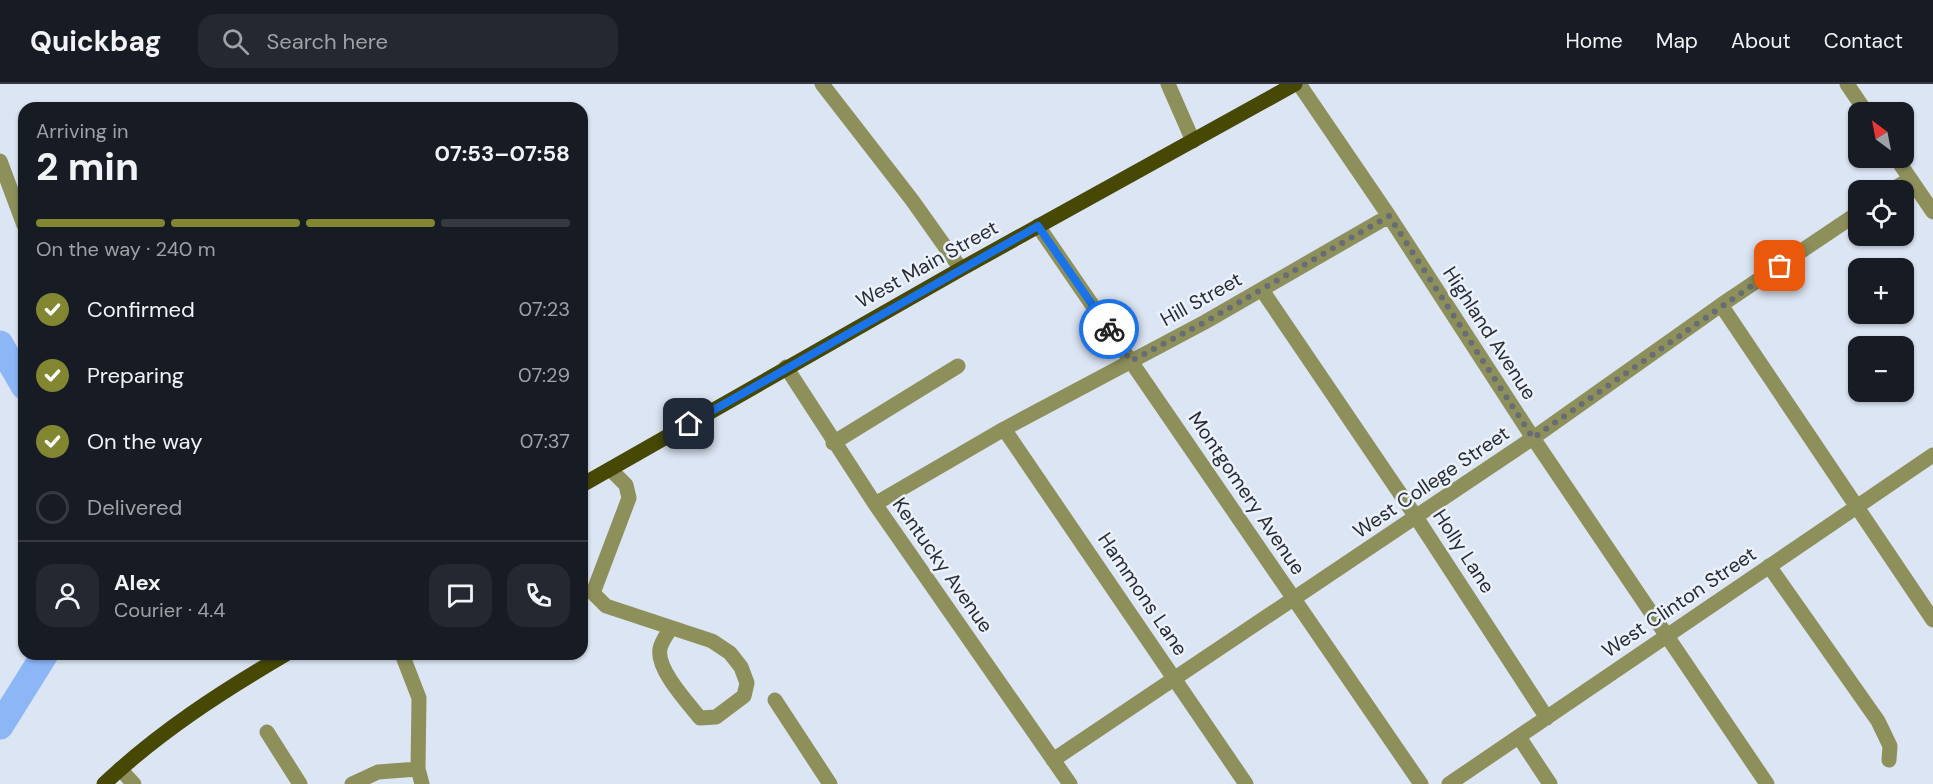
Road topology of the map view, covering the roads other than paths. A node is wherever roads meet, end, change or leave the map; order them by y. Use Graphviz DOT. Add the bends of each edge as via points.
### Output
graph roads {
  1 [pos="822,84"];
  2 [pos="1168,84"];
  3 [pos="1297,84"];
  4 [pos="1847,84"];
  5 [pos="1859,102"];
  6 [pos="1193,141"];
  7 [pos="0,161"];
  8 [pos="1903,168"];
  9 [pos="1910,179"];
  10 [pos="18,209"];
  11 [pos="1933,212"];
  12 [pos="1389,216"];
  13 [pos="1848,220"];
  14 [pos="1038,226"];
  15 [pos="961,268"];
  16 [pos="1262,290"];
  17 [pos="1721,305"];
  18 [pos="1131,361"];
  19 [pos="958,366"];
  20 [pos="786,367"];
  21 [pos="1004,429"];
  22 [pos="1533,438"];
  23 [pos="833,443"];
  24 [pos="1933,455"];
  25 [pos="611,470"];
  26 [pos="588,482"];
  27 [pos="875,504"];
  28 [pos="1857,506"];
  29 [pos="1416,517"];
  30 [pos="1769,567"];
  31 [pos="1294,599"];
  32 [pos="1933,620"];
  33 [pos="670,628"];
  34 [pos="1668,635"];
  35 [pos="276,660"];
  36 [pos="404,660"];
  37 [pos="1175,679"];
  38 [pos="775,700"];
  39 [pos="1547,718"];
  40 [pos="267,732"];
  41 [pos="1519,737"];
  42 [pos="1053,760"];
  43 [pos="1889,760"];
  44 [pos="120,769"];
  45 [pos="420,777"];
  46 [pos="104,784"];
  47 [pos="134,784"];
  48 [pos="300,784"];
  49 [pos="352,784"];
  50 [pos="830,784"];
  51 [pos="1070,784"];
  52 [pos="1246,784"];
  53 [pos="1420,784"];
  54 [pos="1449,784"];
  55 [pos="1550,784"];
  56 [pos="1767,784"];
  1 -- 15 [label="street"];
  2 -- 6 [label="street"];
  3 -- 6 [label="main road, West Main Street"];
  3 -- 12 [label="street, Highland Avenue"];
  4 -- 5 [label="street"];
  6 -- 14 [label="main road, West Main Street"];
  7 -- 10 [label="street"];
  8 -- 9 [label="street"];
  9 -- 11 [label="street"];
  12 -- 16 [label="street, Hill Street"];
  12 -- 22 [label="street, Highland Avenue"];
  13 -- 17 [label="street, West College Street"];
  14 -- 15 [label="main road, West Main Street"];
  14 -- 18 [label="street, Montgomery Avenue"];
  15 -- 20 [label="main road, West Main Street"];
  16 -- 18 [label="street, Hill Street"];
  16 -- 29 [label="street, Holly Lane"];
  17 -- 22 [label="street, West College Street"];
  17 -- 28 [label="street"];
  18 -- 21 [label="street, Hill Street"];
  18 -- 31 [label="street, Montgomery Avenue"];
  19 -- 23 [label="street"];
  20 -- 23 [label="street, Kentucky Avenue"];
  20 -- 25 [label="main road, West Main Street"];
  21 -- 27 [label="street, Hill Street"];
  21 -- 37 [label="street, Hammons Lane"];
  22 -- 29 [label="street, West College Street"];
  22 -- 34 [label="street, Highland Avenue"];
  23 -- 27 [label="street, Kentucky Avenue"];
  24 -- 28 [label="street, West Clinton Street"];
  25 -- 26 [label="main road, West Main Street"];
  25 -- 33 [label="street" via="626,485 629,498 593,593 606,606"];
  27 -- 42 [label="street, Kentucky Avenue"];
  28 -- 30 [label="street, West Clinton Street"];
  28 -- 32 [label="street"];
  29 -- 31 [label="street, West College Street"];
  29 -- 39 [label="street, Holly Lane"];
  30 -- 34 [label="street, West Clinton Street"];
  30 -- 43 [label="street" via="1878,721 1890,746"];
  31 -- 37 [label="street, West College Street"];
  31 -- 53 [label="street, Montgomery Avenue"];
  33 -- 33 [label="street" via="712,641 730,653 747,683 744,696 716,717 700,718 660,662 659,648"];
  34 -- 39 [label="street, West Clinton Street"];
  34 -- 56 [label="street, Highland Avenue"];
  35 -- 44 [label="main road" via="179,721"];
  36 -- 45 [label="street" via="419,698"];
  37 -- 42 [label="street, West College Street"];
  37 -- 52 [label="street, Hammons Lane"];
  38 -- 50 [label="street"];
  39 -- 41 [label="street, West Clinton Street"];
  40 -- 48 [label="street"];
  41 -- 54 [label="street, West Clinton Street"];
  41 -- 55 [label="street"];
  42 -- 51 [label="street, Kentucky Avenue"];
  44 -- 46 [label="main road"];
  44 -- 47 [label="street"];
  45 -- 49 [label="street" via="378,771"];
}
